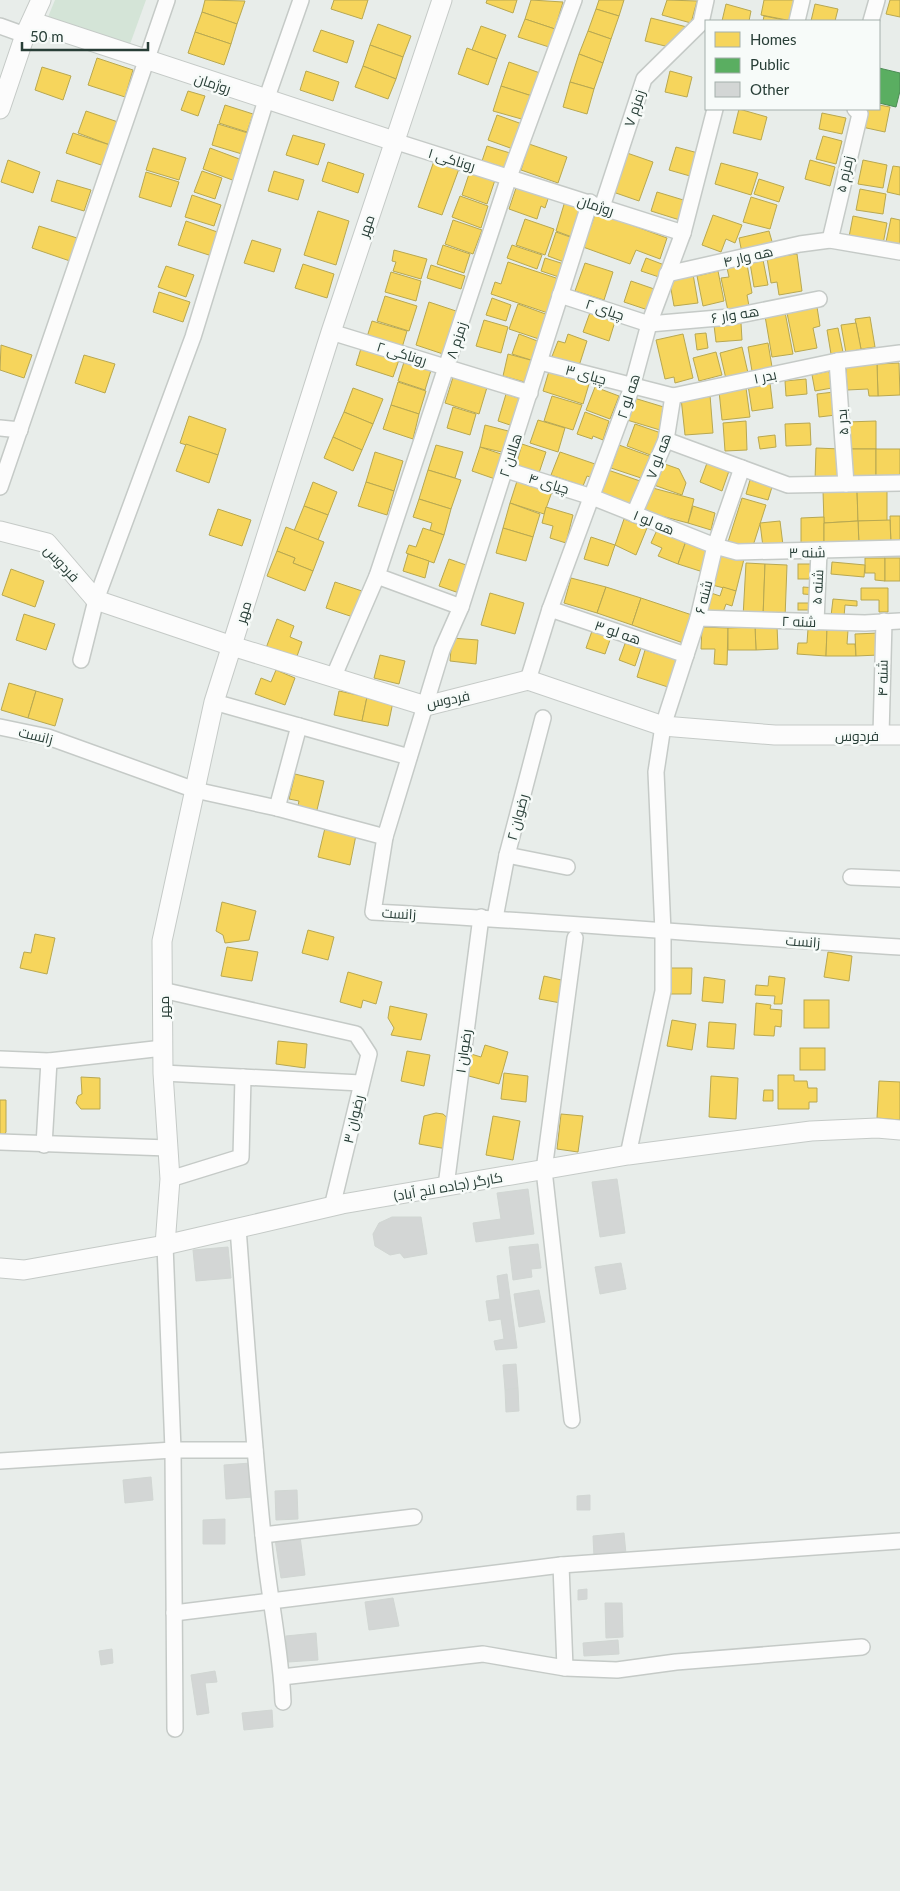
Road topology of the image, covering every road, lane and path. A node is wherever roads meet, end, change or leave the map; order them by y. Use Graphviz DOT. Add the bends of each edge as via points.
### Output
graph roads {
  1 [pos="41,0"];
  2 [pos="168,0"];
  3 [pos="301,0"];
  4 [pos="442,0"];
  5 [pos="574,0"];
  6 [pos="706,0"];
  7 [pos="802,0"];
  8 [pos="877,0"];
  9 [pos="797,20"];
  10 [pos="872,20"];
  11 [pos="0,26"];
  12 [pos="29,28"];
  13 [pos="146,61"];
  14 [pos="266,100"];
  15 [pos="0,109"];
  16 [pos="715,110"];
  17 [pos="856,110"];
  18 [pos="394,141"];
  19 [pos="509,177"];
  20 [pos="596,205"];
  21 [pos="683,233"];
  22 [pos="830,240"];
  23 [pos="900,252"];
  24 [pos="667,274"];
  25 [pos="560,295"];
  26 [pos="819,299"];
  27 [pos="649,324"];
  28 [pos="331,332"];
  29 [pos="900,353"];
  30 [pos="837,361"];
  31 [pos="540,362"];
  32 [pos="448,367"];
  33 [pos="632,387"];
  34 [pos="530,393"];
  35 [pos="673,396"];
  36 [pos="0,428"];
  37 [pos="20,430"];
  38 [pos="666,440"];
  39 [pos="742,468"];
  40 [pos="506,470"];
  41 [pos="900,483"];
  42 [pos="846,484"];
  43 [pos="0,487"];
  44 [pos="592,497"];
  45 [pos="634,514"];
  46 [pos="0,531"];
  47 [pos="715,546"];
  48 [pos="900,548"];
  49 [pos="819,552"];
  50 [pos="377,576"];
  51 [pos="96,600"];
  52 [pos="461,607"];
  53 [pos="550,609"];
  54 [pos="698,618"];
  55 [pos="900,621"];
  56 [pos="816,622"];
  57 [pos="884,622"];
  58 [pos="232,646"];
  59 [pos="686,656"];
  60 [pos="81,660"];
  61 [pos="333,678"];
  62 [pos="528,680"];
  63 [pos="214,702"];
  64 [pos="426,706"];
  65 [pos="543,718"];
  66 [pos="299,726"];
  67 [pos="663,726"];
  68 [pos="0,727"];
  69 [pos="881,735"];
  70 [pos="900,735"];
  71 [pos="409,757"];
  72 [pos="195,790"];
  73 [pos="277,808"];
  74 [pos="385,838"];
  75 [pos="507,855"];
  76 [pos="567,868"];
  77 [pos="851,877"];
  78 [pos="900,879"];
  79 [pos="488,918"];
  80 [pos="663,932"];
  81 [pos="575,938"];
  82 [pos="900,947"];
  83 [pos="162,990"];
  84 [pos="163,1048"];
  85 [pos="0,1059"];
  86 [pos="49,1062"];
  87 [pos="163,1073"];
  88 [pos="243,1077"];
  89 [pos="361,1083"];
  90 [pos="900,1130"];
  91 [pos="0,1142"];
  92 [pos="44,1144"];
  93 [pos="168,1148"];
  94 [pos="628,1155"];
  95 [pos="544,1170"];
  96 [pos="170,1179"];
  97 [pos="446,1186"];
  98 [pos="332,1207"];
  99 [pos="238,1228"];
  100 [pos="165,1245"];
  101 [pos="0,1268"];
  102 [pos="572,1420"];
  103 [pos="173,1450"];
  104 [pos="255,1450"];
  105 [pos="0,1461"];
  106 [pos="414,1517"];
  107 [pos="263,1535"];
  108 [pos="900,1541"];
  109 [pos="561,1565"];
  110 [pos="270,1602"];
  111 [pos="174,1613"];
  112 [pos="862,1647"];
  113 [pos="564,1668"];
  114 [pos="282,1678"];
  115 [pos="283,1702"];
  116 [pos="175,1729"];
  1 -- 12 [label="street"];
  2 -- 13 [label="street"];
  3 -- 14 [label="street"];
  4 -- 18 [label="street, مهر"];
  5 -- 19 [label="street, زمزم ۸"];
  6 -- 20 [label="street, زمزم ۷" via="700,23 644,79"];
  7 -- 9 [label="street"];
  8 -- 10 [label="street"];
  11 -- 12 [label="street"];
  12 -- 13 [label="street, روژمان"];
  12 -- 15 [label="street"];
  13 -- 14 [label="street, روژمان"];
  13 -- 37 [label="street"];
  14 -- 18 [label="street, روژمان"];
  14 -- 51 [label="street" via="192,337"];
  16 -- 21 [label="street, هه لو ۲"];
  17 -- 22 [label="street, زمزم ۵" via="860,114"];
  18 -- 19 [label="street, روناکی ۱"];
  18 -- 28 [label="street, مهر"];
  19 -- 20 [label="street, روژمان"];
  19 -- 32 [label="street, زمزم ۸"];
  20 -- 21 [label="street, روژمان"];
  20 -- 25 [label="street, هالان ۲"];
  21 -- 24 [label="street, هه لو ۲"];
  22 -- 23 [label="street, هه وار ۴"];
  22 -- 24 [label="street, هه وار ۴"];
  24 -- 27 [label="street, هه لو ۲"];
  25 -- 27 [label="street, چیای ۲"];
  25 -- 31 [label="street, هالان ۲"];
  26 -- 27 [label="street, هه وار ۶" via="730,317"];
  27 -- 33 [label="street, هه لو ۲"];
  28 -- 32 [label="street, روناکی ۲"];
  28 -- 58 [label="street, مهر"];
  29 -- 30 [label="street, بدر ۱"];
  30 -- 35 [label="street, بدر ۱"];
  30 -- 42 [label="street, بدر ۵"];
  31 -- 33 [label="street, چیای ۳"];
  31 -- 34 [label="street, هالان ۲"];
  32 -- 34 [label="street, روناکی ۲"];
  32 -- 50 [label="street, زمزم ۸"];
  33 -- 35 [label="street, بدر ۱"];
  33 -- 44 [label="street, هه لو ۲"];
  34 -- 40 [label="street, هالان ۲"];
  35 -- 38 [label="street, هه لو ۷"];
  36 -- 37 [label="street"];
  37 -- 43 [label="street"];
  38 -- 39 [label="street"];
  38 -- 45 [label="street, هه لو ۷"];
  39 -- 42 [label="street" via="788,485"];
  39 -- 47 [label="street, شنه ۶"];
  40 -- 44 [label="street, چیای ۴"];
  40 -- 52 [label="street, هالان ۲"];
  41 -- 42 [label="street"];
  44 -- 45 [label="street, هه لو ۱"];
  44 -- 53 [label="street, هه لو ۲"];
  45 -- 47 [label="street, هه لو ۱"];
  46 -- 51 [label="street, فردوس" via="47,543"];
  47 -- 49 [label="street, شنه ۳" via="737,552"];
  47 -- 54 [label="street, شنه ۶"];
  48 -- 49 [label="street, شنه ۳"];
  49 -- 56 [label="street, شنه ۵"];
  50 -- 52 [label="street"];
  50 -- 61 [label="street, زمزم ۸"];
  51 -- 58 [label="street, فردوس"];
  51 -- 60 [label="street"];
  52 -- 64 [label="street, هالان ۲" via="442,650"];
  53 -- 59 [label="street, هه لو ۳"];
  53 -- 62 [label="street, هه لو ۲"];
  54 -- 56 [label="street, شنه ۲"];
  54 -- 59 [label="street, شنه ۶"];
  55 -- 57 [label="street, شنه ۲"];
  56 -- 57 [label="street, شنه ۲"];
  57 -- 69 [label="street, شنه ۴"];
  58 -- 61 [label="street, فردوس"];
  58 -- 63 [label="street, مهر"];
  59 -- 67 [label="street, شنه ۶"];
  61 -- 64 [label="street, فردوس"];
  62 -- 64 [label="street, فردوس"];
  62 -- 67 [label="street, فردوس"];
  63 -- 66 [label="street"];
  63 -- 72 [label="street, مهر"];
  64 -- 71 [label="street"];
  65 -- 75 [label="street, رضوان ۲"];
  66 -- 71 [label="street"];
  66 -- 73 [label="street"];
  67 -- 69 [label="street, فردوس" via="775,735"];
  67 -- 80 [label="street" via="656,772"];
  68 -- 72 [label="street, زانست" via="48,737"];
  69 -- 70 [label="street, فردوس"];
  71 -- 74 [label="street"];
  72 -- 73 [label="street, زانست"];
  72 -- 83 [label="street, مهر" via="162,942"];
  73 -- 74 [label="street, زانست"];
  74 -- 79 [label="street, زانست" via="374,912"];
  75 -- 76 [label="street"];
  75 -- 79 [label="street, رضوان ۲"];
  77 -- 78 [label="street"];
  79 -- 80 [label="street, زانست"];
  79 -- 97 [label="street, رضوان ۱"];
  80 -- 82 [label="street, زانست"];
  80 -- 94 [label="street" via="663,992"];
  81 -- 95 [label="street"];
  83 -- 84 [label="street, مهر"];
  83 -- 89 [label="street, رضوان ۳" via="356,1034 369,1054"];
  84 -- 86 [label="street"];
  84 -- 87 [label="street, مهر"];
  85 -- 86 [label="street"];
  86 -- 92 [label="street"];
  87 -- 88 [label="street"];
  87 -- 93 [label="street, مهر"];
  88 -- 89 [label="street"];
  88 -- 96 [label="street" via="241,1157"];
  89 -- 98 [label="street, رضوان ۳"];
  90 -- 94 [label="street, کارگر (جاده لنج آباد)" via="811,1131"];
  91 -- 92 [label="street"];
  92 -- 93 [label="street"];
  93 -- 96 [label="street, مهر"];
  94 -- 95 [label="street, کارگر (جاده لنج آباد)"];
  95 -- 97 [label="street, کارگر (جاده لنج آباد)"];
  95 -- 102 [label="street"];
  96 -- 100 [label="street, مهر"];
  97 -- 98 [label="street, کارگر (جاده لنج آباد)"];
  98 -- 99 [label="street, کارگر (جاده لنج آباد)"];
  99 -- 100 [label="street, کارگر (جاده لنج آباد)"];
  99 -- 104 [label="street"];
  100 -- 101 [label="street, کارگر (جاده لنج آباد)" via="24,1270"];
  100 -- 103 [label="street"];
  103 -- 104 [label="street"];
  103 -- 105 [label="street"];
  103 -- 111 [label="street"];
  104 -- 107 [label="street"];
  106 -- 107 [label="street"];
  107 -- 110 [label="street"];
  108 -- 109 [label="street"];
  109 -- 110 [label="street"];
  109 -- 113 [label="street"];
  110 -- 111 [label="street"];
  110 -- 114 [label="street"];
  111 -- 116 [label="street"];
  112 -- 113 [label="street" via="617,1670"];
  113 -- 114 [label="street" via="483,1654"];
  114 -- 115 [label="street"];
}
